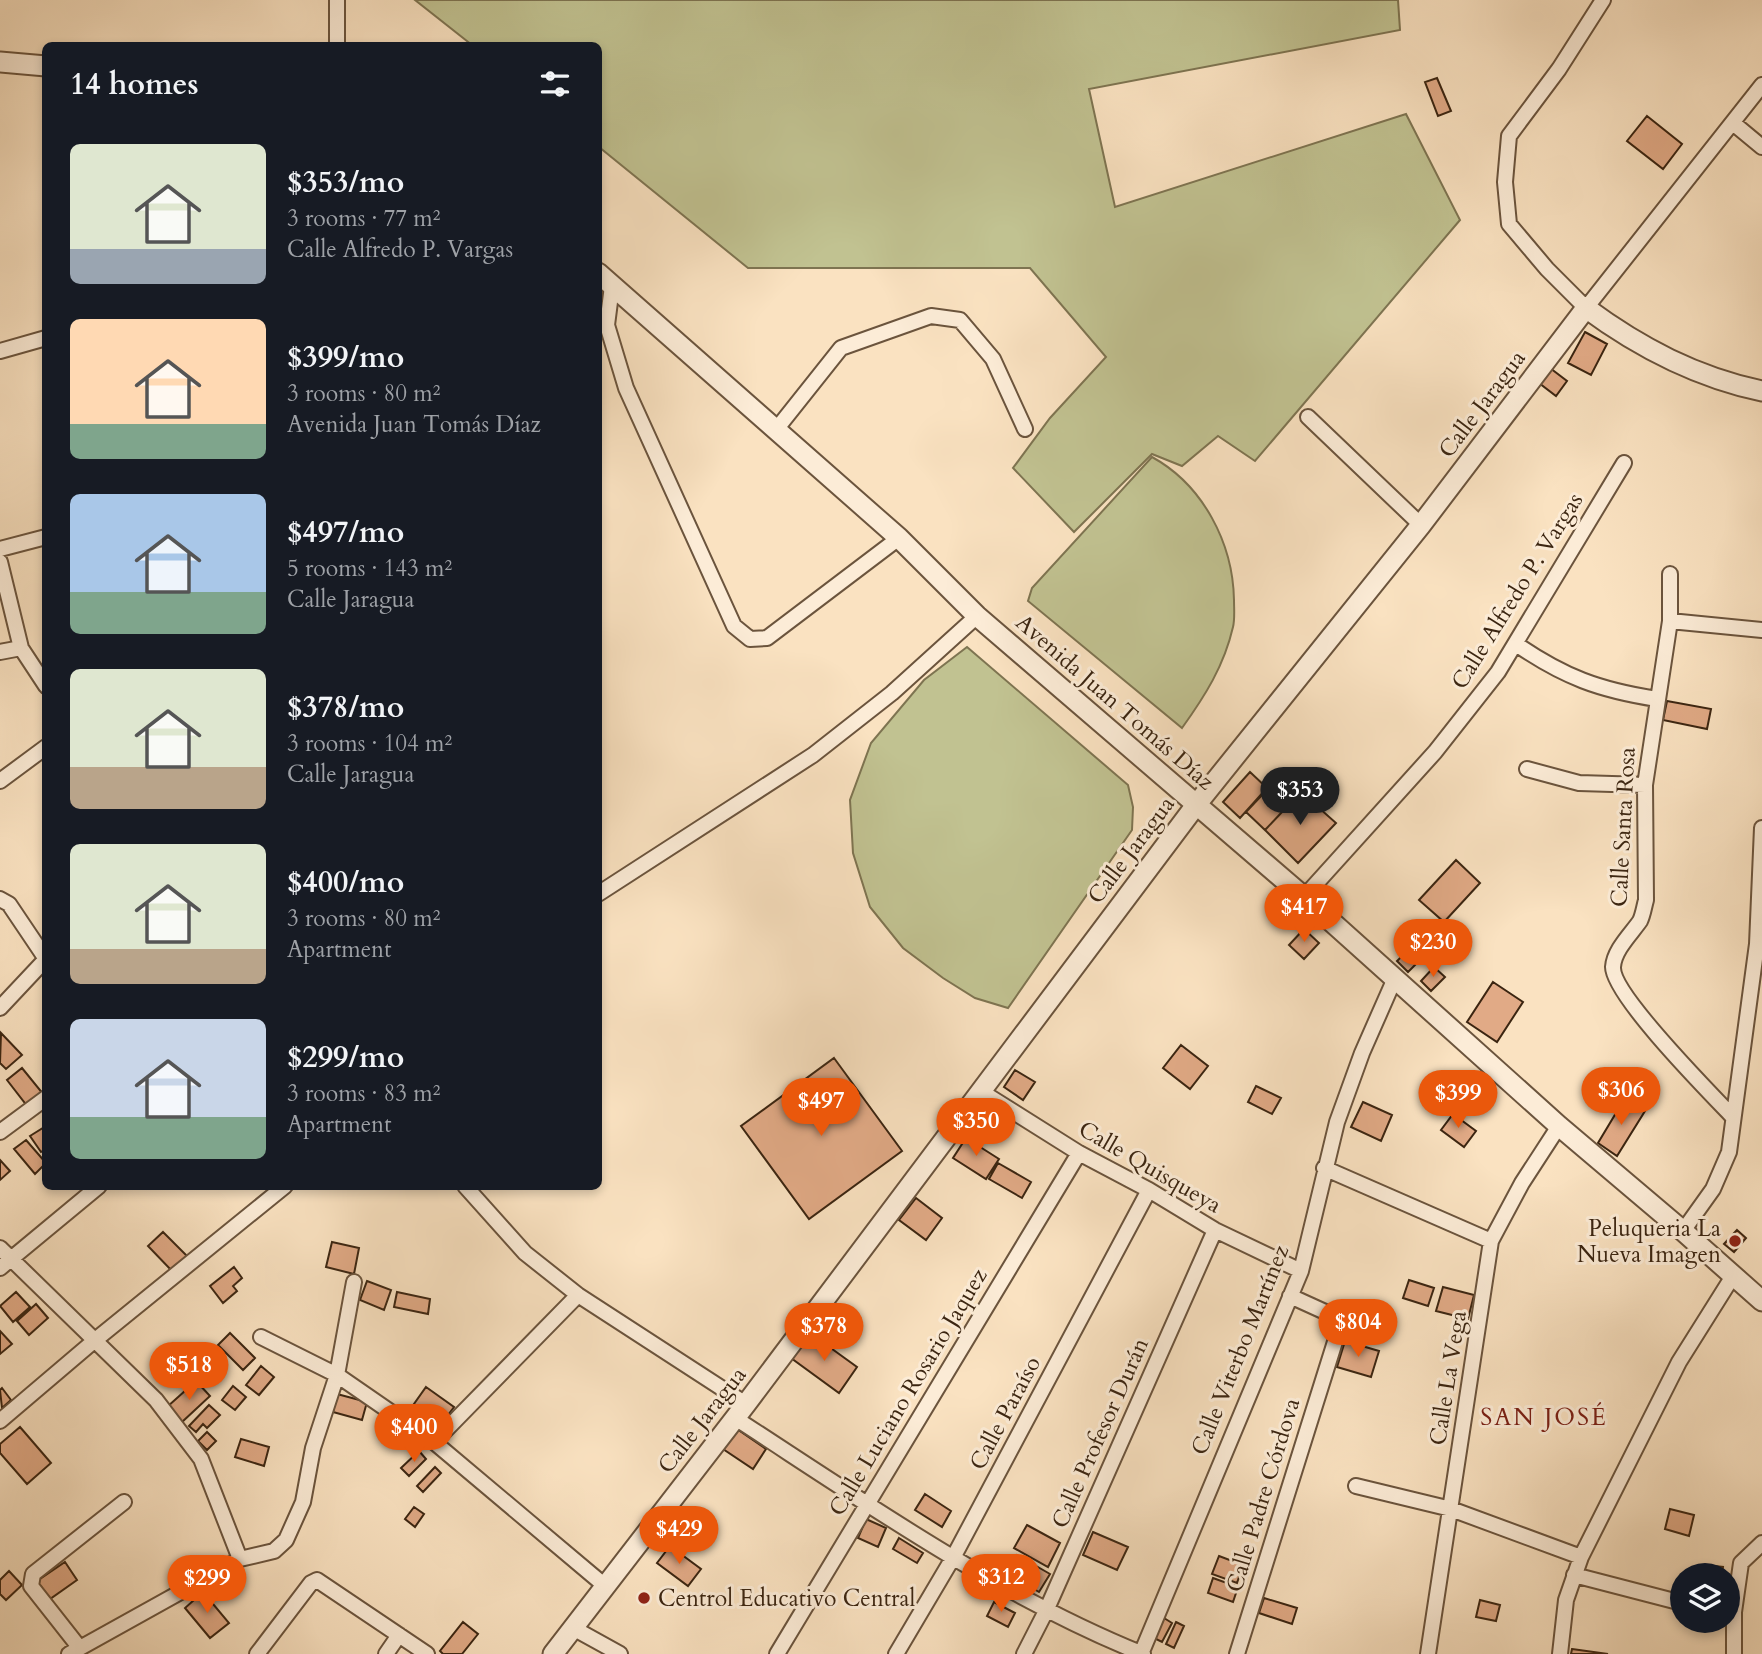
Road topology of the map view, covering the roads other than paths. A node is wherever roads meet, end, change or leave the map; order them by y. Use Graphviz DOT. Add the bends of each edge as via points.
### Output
graph roads {
  1 [pos="337,0"];
  2 [pos="1603,0"];
  3 [pos="337,42"];
  4 [pos="0,62"];
  5 [pos="42,66"];
  6 [pos="1762,85"];
  7 [pos="1733,123"];
  8 [pos="1762,147"];
  9 [pos="605,279"];
  10 [pos="1586,308"];
  11 [pos="42,339"];
  12 [pos="0,351"];
  13 [pos="1762,391"];
  14 [pos="1308,417"];
  15 [pos="1026,429"];
  16 [pos="775,431"];
  17 [pos="1624,463"];
  18 [pos="1421,525"];
  19 [pos="42,538"];
  20 [pos="899,538"];
  21 [pos="0,549"];
  22 [pos="0,562"];
  23 [pos="1670,574"];
  24 [pos="977,617"];
  25 [pos="1670,621"];
  26 [pos="1762,630"];
  27 [pos="1516,644"];
  28 [pos="21,648"];
  29 [pos="0,652"];
  30 [pos="42,680"];
  31 [pos="1657,699"];
  32 [pos="42,750"];
  33 [pos="1527,769"];
  34 [pos="0,781"];
  35 [pos="1645,785"];
  36 [pos="1196,805"];
  37 [pos="1762,828"];
  38 [pos="602,891"];
  39 [pos="1304,897"];
  40 [pos="0,899"];
  41 [pos="1760,944"];
  42 [pos="42,954"];
  43 [pos="42,962"];
  44 [pos="1395,978"];
  45 [pos="0,1007"];
  46 [pos="982,1092"];
  47 [pos="42,1101"];
  48 [pos="1733,1117"];
  49 [pos="1559,1126"];
  50 [pos="0,1132"];
  51 [pos="1079,1153"];
  52 [pos="1324,1168"];
  53 [pos="94,1190"];
  54 [pos="280,1190"];
  55 [pos="469,1190"];
  56 [pos="1149,1190"];
  57 [pos="1215,1230"];
  58 [pos="1683,1231"];
  59 [pos="1492,1241"];
  60 [pos="0,1248"];
  61 [pos="6,1264"];
  62 [pos="1301,1271"];
  63 [pos="1733,1276"];
  64 [pos="354,1282"];
  65 [pos="578,1294"];
  66 [pos="1290,1296"];
  67 [pos="1762,1301"];
  68 [pos="261,1337"];
  69 [pos="94,1341"];
  70 [pos="337,1375"];
  71 [pos="741,1411"];
  72 [pos="0,1421"];
  73 [pos="433,1442"];
  74 [pos="1356,1486"];
  75 [pos="124,1502"];
  76 [pos="867,1503"];
  77 [pos="1451,1509"];
  78 [pos="1762,1543"];
  79 [pos="954,1556"];
  80 [pos="1581,1557"];
  81 [pos="240,1559"];
  82 [pos="1740,1568"];
  83 [pos="1574,1575"];
  84 [pos="604,1585"];
  85 [pos="1670,1600"];
  86 [pos="1046,1611"];
  87 [pos="573,1628"];
  88 [pos="1733,1633"];
  89 [pos="399,1635"];
  90 [pos="74,1650"];
  91 [pos="257,1654"];
  92 [pos="386,1654"];
  93 [pos="427,1654"];
  94 [pos="553,1654"];
  95 [pos="620,1654"];
  96 [pos="777,1654"];
  97 [pos="896,1654"];
  98 [pos="1024,1654"];
  99 [pos="1141,1654"];
  100 [pos="1237,1654"];
  101 [pos="1428,1654"];
  102 [pos="1560,1654"];
  103 [pos="1734,1654"];
  1 -- 3 [label="street"];
  2 -- 10 [label="street" via="1509,136 1505,182 1509,224"];
  4 -- 5 [label="street"];
  6 -- 7 [label="street, Calle Jaragua"];
  7 -- 8 [label="street"];
  7 -- 10 [label="street, Calle Jaragua"];
  9 -- 16 [label="street, Avenida Juan Tomás Díaz"];
  9 -- 20 [label="street" via="607,325 626,388 734,626 750,639 767,638"];
  10 -- 13 [label="street" via="1677,364"];
  10 -- 18 [label="street, Calle Jaragua"];
  11 -- 12 [label="street"];
  14 -- 18 [label="street"];
  15 -- 16 [label="street" via="993,359 960,320 931,316 841,348"];
  16 -- 20 [label="street, Avenida Juan Tomás Díaz"];
  17 -- 27 [label="street, Calle Alfredo P. Vargas"];
  18 -- 36 [label="street, Calle Jaragua"];
  19 -- 21 [label="street"];
  20 -- 24 [label="street, Avenida Juan Tomás Díaz"];
  22 -- 28 [label="street"];
  23 -- 25 [label="street, Calle Santa Rosa"];
  24 -- 36 [label="street, Avenida Juan Tomás Díaz"];
  24 -- 38 [label="street" via="813,755"];
  25 -- 26 [label="street"];
  25 -- 31 [label="street, Calle Santa Rosa"];
  27 -- 31 [label="street" via="1583,682"];
  27 -- 39 [label="street, Calle Alfredo P. Vargas" via="1435,752"];
  28 -- 29 [label="street"];
  28 -- 30 [label="street"];
  31 -- 35 [label="street, Calle Santa Rosa"];
  32 -- 34 [label="street"];
  33 -- 35 [label="street" via="1579,783"];
  35 -- 48 [label="street, Calle Santa Rosa" via="1646,900 1613,968 1619,984 1670,1052"];
  36 -- 39 [label="street, Avenida Juan Tomás Díaz"];
  36 -- 46 [label="street, Calle Jaragua"];
  37 -- 41 [label="street"];
  39 -- 44 [label="street, Avenida Juan Tomás Díaz"];
  40 -- 42 [label="street" via="9,904"];
  41 -- 48 [label="street"];
  43 -- 45 [label="street"];
  44 -- 49 [label="street, Avenida Juan Tomás Díaz"];
  44 -- 52 [label="street, Calle Viterbo Martínez" via="1362,1053"];
  46 -- 51 [label="street, Calle Quisqueya"];
  46 -- 71 [label="street, Calle Jaragua"];
  47 -- 50 [label="street"];
  48 -- 58 [label="street" via="1729,1152 1713,1189"];
  49 -- 58 [label="street, Avenida Juan Tomás Díaz"];
  49 -- 59 [label="street, Calle La Vega"];
  51 -- 56 [label="street, Calle Quisqueya"];
  51 -- 76 [label="street, Calle Luciano Rosario Jaquez"];
  52 -- 59 [label="street"];
  52 -- 62 [label="street, Calle Viterbo Martínez"];
  53 -- 61 [label="street"];
  54 -- 69 [label="street"];
  55 -- 65 [label="street" via="525,1253"];
  56 -- 57 [label="street, Calle Quisqueya"];
  56 -- 79 [label="street, Calle Paraíso"];
  57 -- 62 [label="street, Calle Quisqueya"];
  57 -- 86 [label="street, Calle Profesor Durán"];
  58 -- 63 [label="street, Avenida Juan Tomás Díaz"];
  59 -- 77 [label="street, Calle La Vega"];
  60 -- 61 [label="street"];
  61 -- 69 [label="street"];
  62 -- 66 [label="street, Calle Viterbo Martínez"];
  63 -- 67 [label="street, Avenida Juan Tomás Díaz"];
  63 -- 80 [label="street" via="1679,1362"];
  64 -- 70 [label="street"];
  65 -- 71 [label="street"];
  65 -- 73 [label="street"];
  66 -- 99 [label="street, Calle Viterbo Martínez"];
  66 -- 100 [label="street, Calle Padre Córdova" via="1334,1316 1339,1329"];
  68 -- 70 [label="street"];
  69 -- 72 [label="street"];
  69 -- 81 [label="street" via="156,1400 201,1460"];
  70 -- 73 [label="street"];
  70 -- 81 [label="street" via="313,1448 303,1502 286,1540 274,1551"];
  71 -- 76 [label="street"];
  71 -- 84 [label="street, Calle Jaragua"];
  73 -- 84 [label="street"];
  74 -- 77 [label="street"];
  75 -- 90 [label="street" via="30,1580"];
  76 -- 79 [label="street"];
  76 -- 96 [label="street, Calle Luciano Rosario Jaquez"];
  77 -- 80 [label="street"];
  77 -- 101 [label="street, Calle La Vega"];
  78 -- 82 [label="street"];
  79 -- 86 [label="street"];
  79 -- 97 [label="street, Calle Paraíso"];
  80 -- 83 [label="street"];
  81 -- 90 [label="street"];
  83 -- 85 [label="street"];
  83 -- 102 [label="street" via="1566,1600"];
  84 -- 87 [label="street, Calle Jaragua"];
  86 -- 98 [label="street, Calle Profesor Durán"];
  86 -- 99 [label="street"];
  87 -- 94 [label="street, Calle Jaragua"];
  87 -- 95 [label="street"];
  88 -- 103 [label="street"];
  89 -- 91 [label="street" via="317,1580"];
  89 -- 92 [label="street"];
  89 -- 93 [label="street"];
}
